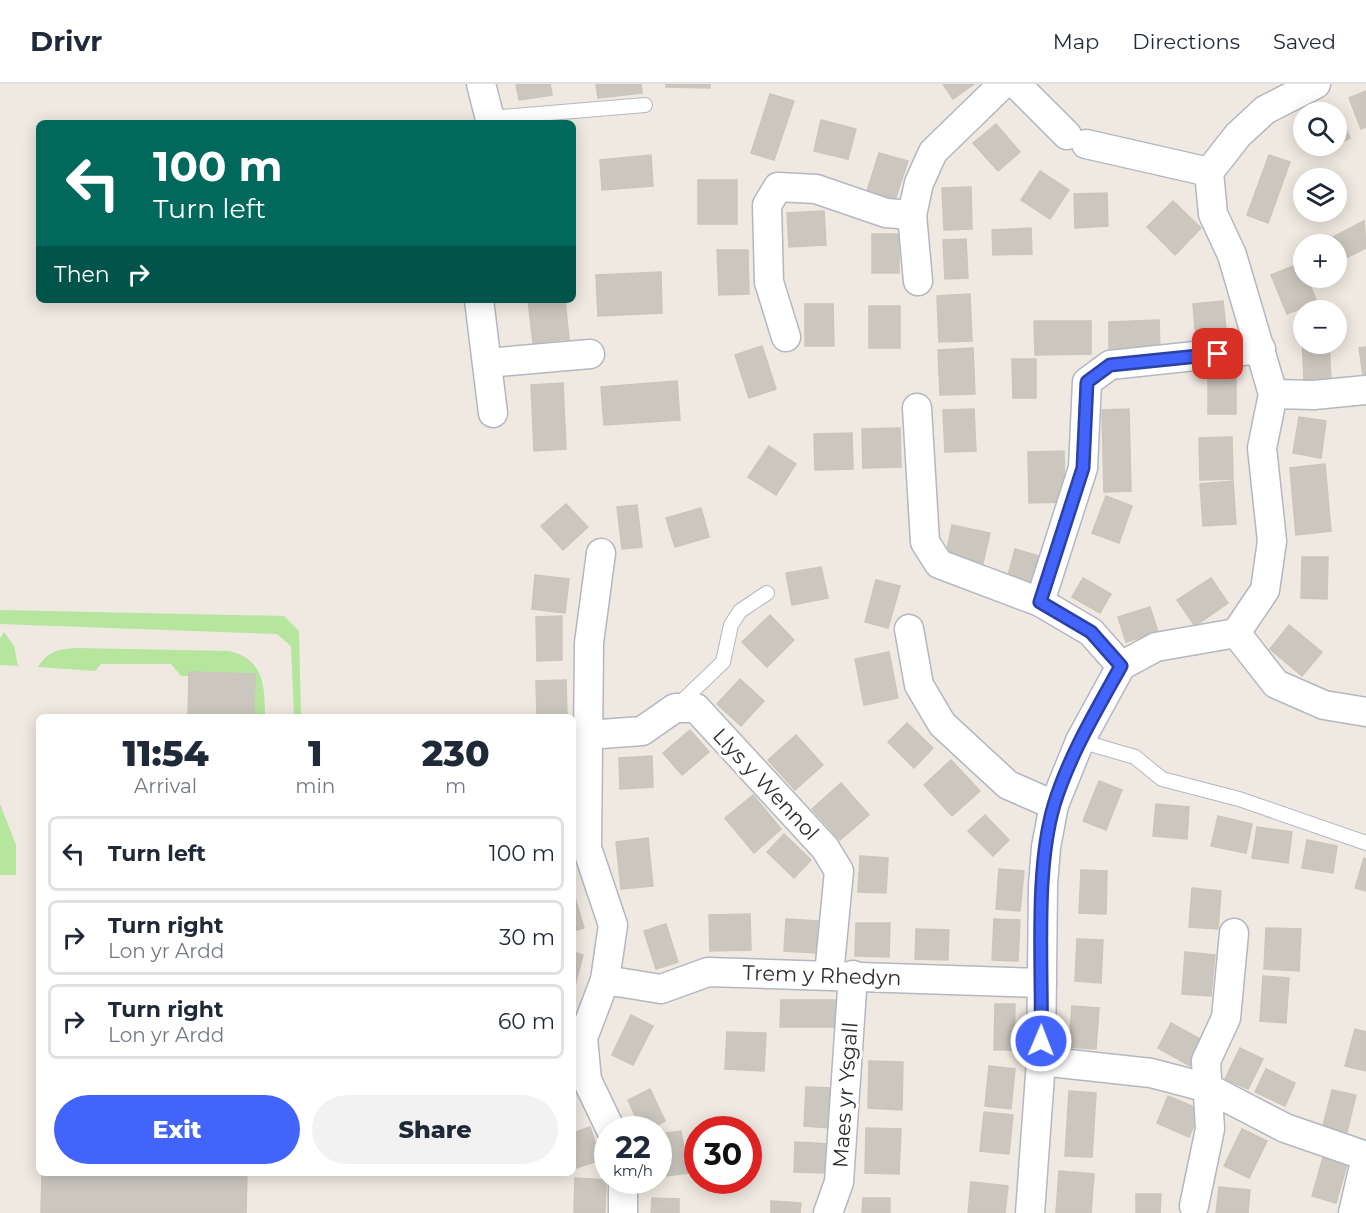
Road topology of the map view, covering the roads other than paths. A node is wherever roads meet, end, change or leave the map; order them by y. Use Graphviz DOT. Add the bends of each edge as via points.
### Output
graph roads {
  1 [pos="481,84"];
  2 [pos="1003,84"];
  3 [pos="1016,84"];
  4 [pos="1316,84"];
  5 [pos="645,105"];
  6 [pos="491,120"];
  7 [pos="501,120"];
  8 [pos="1209,172"];
  9 [pos="912,216"];
  10 [pos="918,281"];
  11 [pos="479,303"];
  12 [pos="786,337"];
  13 [pos="1261,349"];
  14 [pos="590,354"];
  15 [pos="487,363"];
  16 [pos="1366,390"];
  17 [pos="1273,394"];
  18 [pos="917,408"];
  19 [pos="494,413"];
  20 [pos="601,553"];
  21 [pos="767,592"];
  22 [pos="1040,602"];
  23 [pos="909,628"];
  24 [pos="1236,633"];
  25 [pos="1121,666"];
  26 [pos="675,708"];
  27 [pos="1366,712"];
  28 [pos="588,735"];
  29 [pos="1080,741"];
  30 [pos="1054,805"];
  31 [pos="1366,843"];
  32 [pos="1234,933"];
  33 [pos="841,975"];
  34 [pos="605,980"];
  35 [pos="1042,983"];
  36 [pos="1041,1060"];
  37 [pos="1208,1088"];
  38 [pos="604,1116"];
  39 [pos="1366,1156"];
  40 [pos="623,1194"];
  41 [pos="1194,1206"];
  42 [pos="623,1213"];
  43 [pos="828,1213"];
  44 [pos="1030,1213"];
  45 [pos="1353,1213"];
  1 -- 6 [label="street"];
  2 -- 9 [label="street" via="933,152 919,183"];
  3 -- 8 [label="street" via="1076,140"];
  4 -- 8 [label="street" via="1265,110 1238,135"];
  5 -- 7 [label="lane"];
  8 -- 13 [label="street" via="1212,214 1232,255"];
  9 -- 10 [label="street"];
  9 -- 12 [label="street" via="886,213 816,189 778,188 767,205 769,282"];
  11 -- 15 [label="street"];
  13 -- 17 [label="street"];
  13 -- 22 [label="street" via="1110,365 1087,382 1083,468"];
  14 -- 15 [label="street"];
  15 -- 19 [label="street"];
  16 -- 17 [label="street"];
  17 -- 24 [label="street" via="1262,448 1272,541 1265,590"];
  18 -- 22 [label="street" via="925,542 939,564"];
  20 -- 28 [label="street" via="589,643"];
  21 -- 26 [label="lane" via="740,611 731,625 723,662"];
  22 -- 25 [label="street" via="1091,632"];
  23 -- 30 [label="street" via="919,686 942,724 1008,785"];
  24 -- 25 [label="street" via="1156,647"];
  24 -- 27 [label="street" via="1276,684 1324,705"];
  25 -- 29 [label="street"];
  26 -- 28 [label="street" via="642,731"];
  26 -- 33 [label="street, Llys y Wennol" via="696,708 825,848 839,871"];
  28 -- 34 [label="street" via="587,848 614,925"];
  29 -- 30 [label="street"];
  29 -- 31 [label="lane" via="1135,757 1162,779 1239,799"];
  30 -- 35 [label="street" via="1043,885"];
  32 -- 37 [label="street" via="1226,1018 1206,1060"];
  33 -- 34 [label="street, Trem y Rhedyn" via="708,972 661,989"];
  33 -- 35 [label="street, Trem y Rhedyn"];
  33 -- 43 [label="street, Maes yr Ysgall" via="839,1182"];
  34 -- 38 [label="street" via="583,1038 587,1080"];
  35 -- 36 [label="street"];
  36 -- 37 [label="street" via="1151,1072"];
  36 -- 44 [label="street"];
  37 -- 39 [label="street" via="1285,1128"];
  37 -- 41 [label="street" via="1210,1129"];
  39 -- 45 [label="street"];
  40 -- 42 [label="street"];
}
